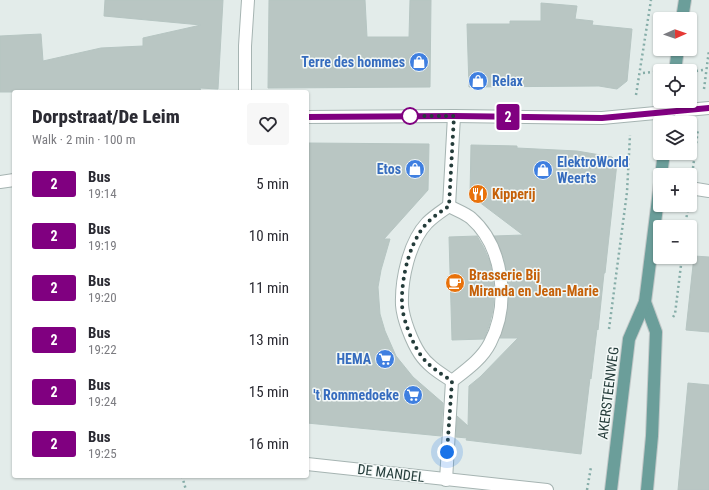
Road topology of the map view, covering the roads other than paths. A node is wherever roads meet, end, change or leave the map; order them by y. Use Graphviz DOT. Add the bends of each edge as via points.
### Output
graph roads {
  1 [pos="248,0"];
  2 [pos="685,0"];
  3 [pos="683,12"];
  4 [pos="245,90"];
  5 [pos="709,108"];
  6 [pos="669,112"];
  7 [pos="454,116"];
  8 [pos="309,117"];
  9 [pos="12,180"];
  10 [pos="0,182"];
  11 [pos="697,189"];
  12 [pos="709,191"];
  13 [pos="449,206"];
  14 [pos="656,212"];
  15 [pos="645,302"];
  16 [pos="452,381"];
  17 [pos="309,464"];
  18 [pos="446,480"];
  19 [pos="547,490"];
  20 [pos="611,490"];
  21 [pos="647,490"];
  1 -- 4 [label="street"];
  2 -- 3 [label="main road"];
  5 -- 6 [label="street"];
  6 -- 7 [label="street" via="602,118"];
  7 -- 8 [label="street"];
  7 -- 13 [label="street"];
  9 -- 10 [label="street"];
  11 -- 12 [label="street"];
  13 -- 16 [label="street" via="427,223 417,238 408,258 402,306 409,332 420,354 434,370"];
  13 -- 16 [label="street" via="470,217 486,235 500,274 502,299 498,322 490,343 476,361"];
  14 -- 15 [label="main road, AKERSTEENWEG"];
  15 -- 20 [label="main road, AKERSTEENWEG" via="629,339"];
  15 -- 21 [label="main road, AKERSTEENWEG" via="656,332"];
  16 -- 18 [label="street"];
  17 -- 18 [label="street, DE MANDEL"];
  18 -- 19 [label="street, DE MANDEL"];
}
